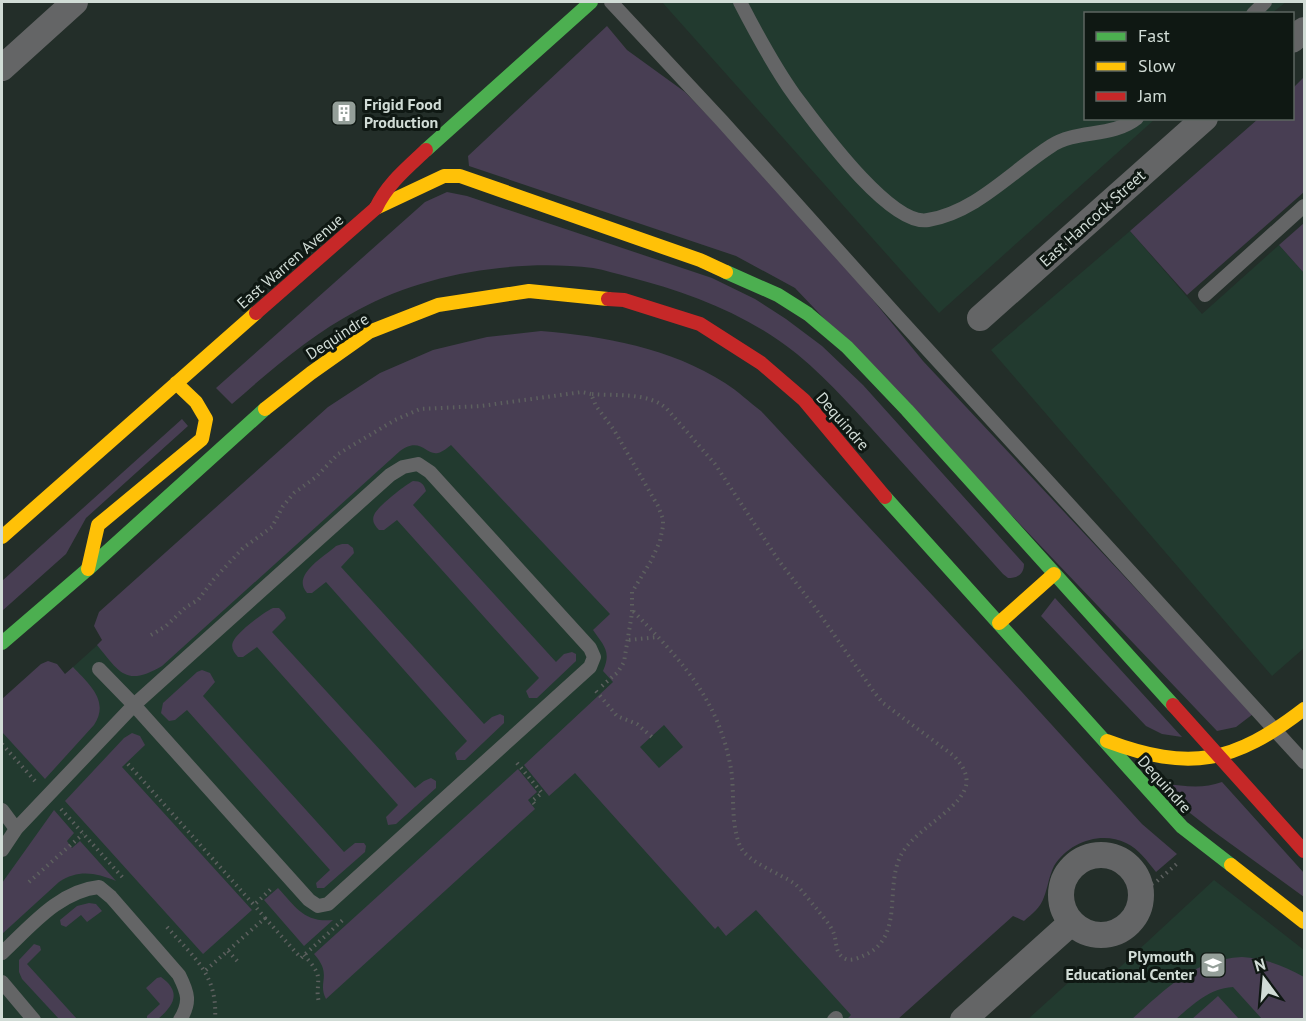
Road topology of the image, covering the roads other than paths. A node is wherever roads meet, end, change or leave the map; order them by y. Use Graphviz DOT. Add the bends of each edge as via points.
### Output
graph roads {
  1 [pos="75,2"];
  2 [pos="591,2"];
  3 [pos="611,2"];
  4 [pos="740,2"];
  5 [pos="2,68"];
  6 [pos="1135,120"];
  7 [pos="1203,120"];
  8 [pos="1305,206"];
  9 [pos="376,208"];
  10 [pos="1205,295"];
  11 [pos="980,318"];
  12 [pos="176,383"];
  13 [pos="2,537"];
  14 [pos="88,569"];
  15 [pos="1054,574"];
  16 [pos="999,623"];
  17 [pos="2,643"];
  18 [pos="99,669"];
  19 [pos="134,705"];
  20 [pos="1305,709"];
  21 [pos="1276,731"];
  22 [pos="1103,739"];
  23 [pos="1218,758"];
  24 [pos="1305,762"];
  25 [pos="2,810"];
  26 [pos="16,829"];
  27 [pos="2,850"];
  28 [pos="1305,851"];
  29 [pos="1305,922"];
  30 [pos="1071,923"];
  31 [pos="2,953"];
  32 [pos="2,982"];
  33 [pos="34,1020"];
  34 [pos="180,1020"];
  35 [pos="963,1020"];
  1 -- 5 [label="street"];
  2 -- 9 [label="main road, East Warren Avenue" via="405,168 383,193"];
  3 -- 21 [label="lane"];
  4 -- 6 [label="lane" via="794,95 855,171 907,217 925,221 954,213 1054,144 1127,127"];
  7 -- 11 [label="street, East Hancock Street"];
  8 -- 10 [label="lane"];
  9 -- 12 [label="main road, East Warren Avenue"];
  9 -- 15 [label="main road" via="444,176 459,176 700,260 778,295 847,347"];
  12 -- 13 [label="main road, East Warren Avenue"];
  12 -- 14 [label="main road" via="196,402 206,419 202,439 98,525"];
  14 -- 16 [label="main road, Dequindre" via="232,437 310,373 369,332 438,305 529,291 624,300 700,324 761,363 804,400"];
  14 -- 17 [label="main road"];
  15 -- 16 [label="main road"];
  15 -- 23 [label="main road"];
  16 -- 22 [label="main road, Dequindre"];
  18 -- 19 [label="lane"];
  19 -- 19 [label="lane" via="390,475 418,464 430,472 594,657 590,667 328,904 318,906"];
  19 -- 26 [label="lane"];
  20 -- 21 [label="main road"];
  21 -- 23 [label="main road" via="1251,746"];
  21 -- 24 [label="lane"];
  22 -- 23 [label="main road" via="1130,751 1169,760"];
  22 -- 29 [label="main road, Dequindre" via="1182,827"];
  23 -- 28 [label="main road"];
  25 -- 26 [label="lane"];
  26 -- 27 [label="lane"];
  30 -- 30 [label="street" via="1063,911 1060,890 1068,871 1078,861 1105,854 1130,866 1141,889 1141,902 1129,924 1118,932 1093,935"];
  30 -- 35 [label="street"];
  31 -- 34 [label="lane" via="63,898 84,888 99,887 179,975 187,1005"];
  32 -- 33 [label="lane"];
}
